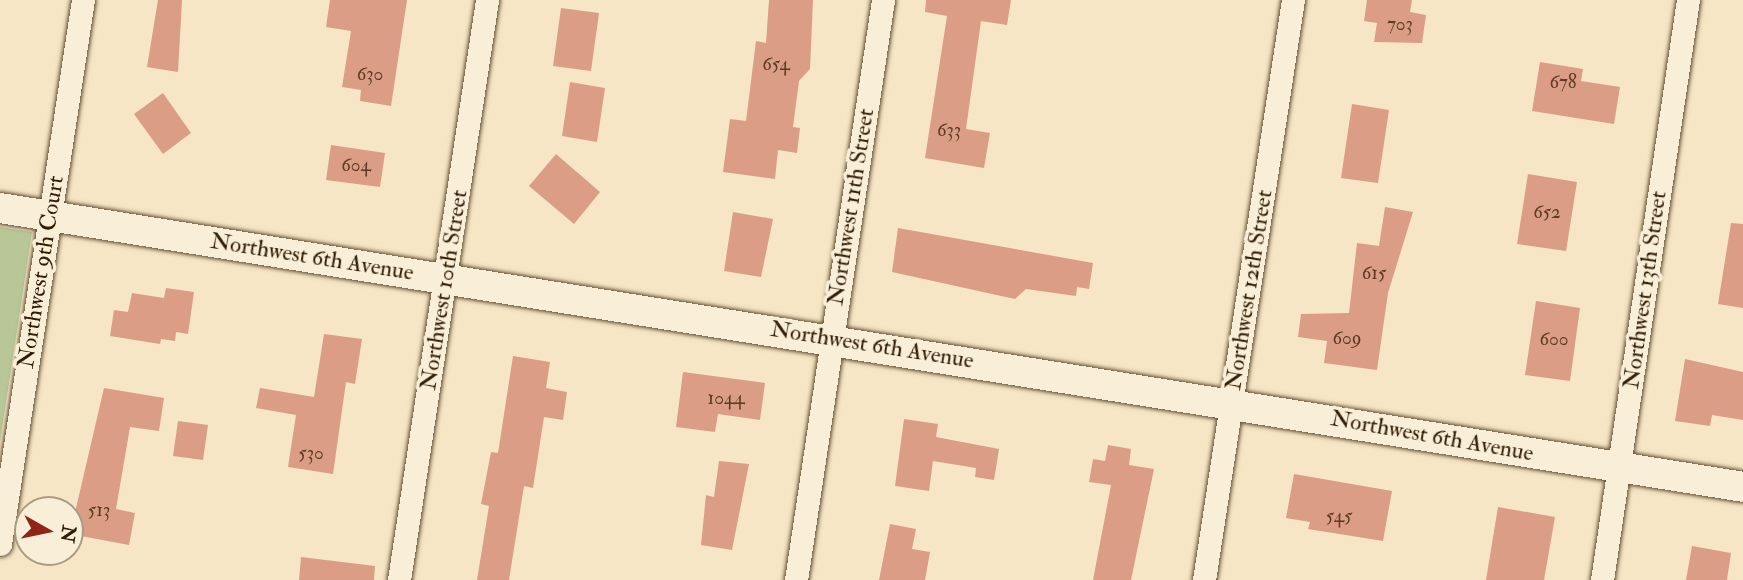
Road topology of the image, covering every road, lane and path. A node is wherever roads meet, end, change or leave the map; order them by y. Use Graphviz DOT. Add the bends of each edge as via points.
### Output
graph roads {
  1 [pos="83,0"];
  2 [pos="487,0"];
  3 [pos="883,0"];
  4 [pos="1293,0"];
  5 [pos="1688,0"];
  6 [pos="0,208"];
  7 [pos="50,216"];
  8 [pos="446,279"];
  9 [pos="831,338"];
  10 [pos="1232,402"];
  11 [pos="1619,468"];
  12 [pos="1743,487"];
  13 [pos="0,544"];
  14 [pos="399,580"];
  15 [pos="796,580"];
  16 [pos="1204,580"];
  17 [pos="1602,580"];
  1 -- 7 [label="street, Northwest 9th Court"];
  2 -- 8 [label="street, Northwest 10th Street"];
  3 -- 9 [label="street, Northwest 11th Street"];
  4 -- 10 [label="street, Northwest 12th Street"];
  5 -- 11 [label="street, Northwest 13th Street"];
  6 -- 7 [label="street, Northwest 6th Avenue"];
  7 -- 8 [label="street, Northwest 6th Avenue"];
  7 -- 13 [label="street, Northwest 9th Court"];
  8 -- 9 [label="street, Northwest 6th Avenue"];
  8 -- 14 [label="street, Northwest 10th Street"];
  9 -- 10 [label="street, Northwest 6th Avenue"];
  9 -- 15 [label="street, Northwest 11th Street"];
  10 -- 11 [label="street, Northwest 6th Avenue"];
  10 -- 16 [label="street, Northwest 12th Street"];
  11 -- 12 [label="street, Northwest 6th Avenue"];
  11 -- 17 [label="street, Northwest 13th Street"];
}
